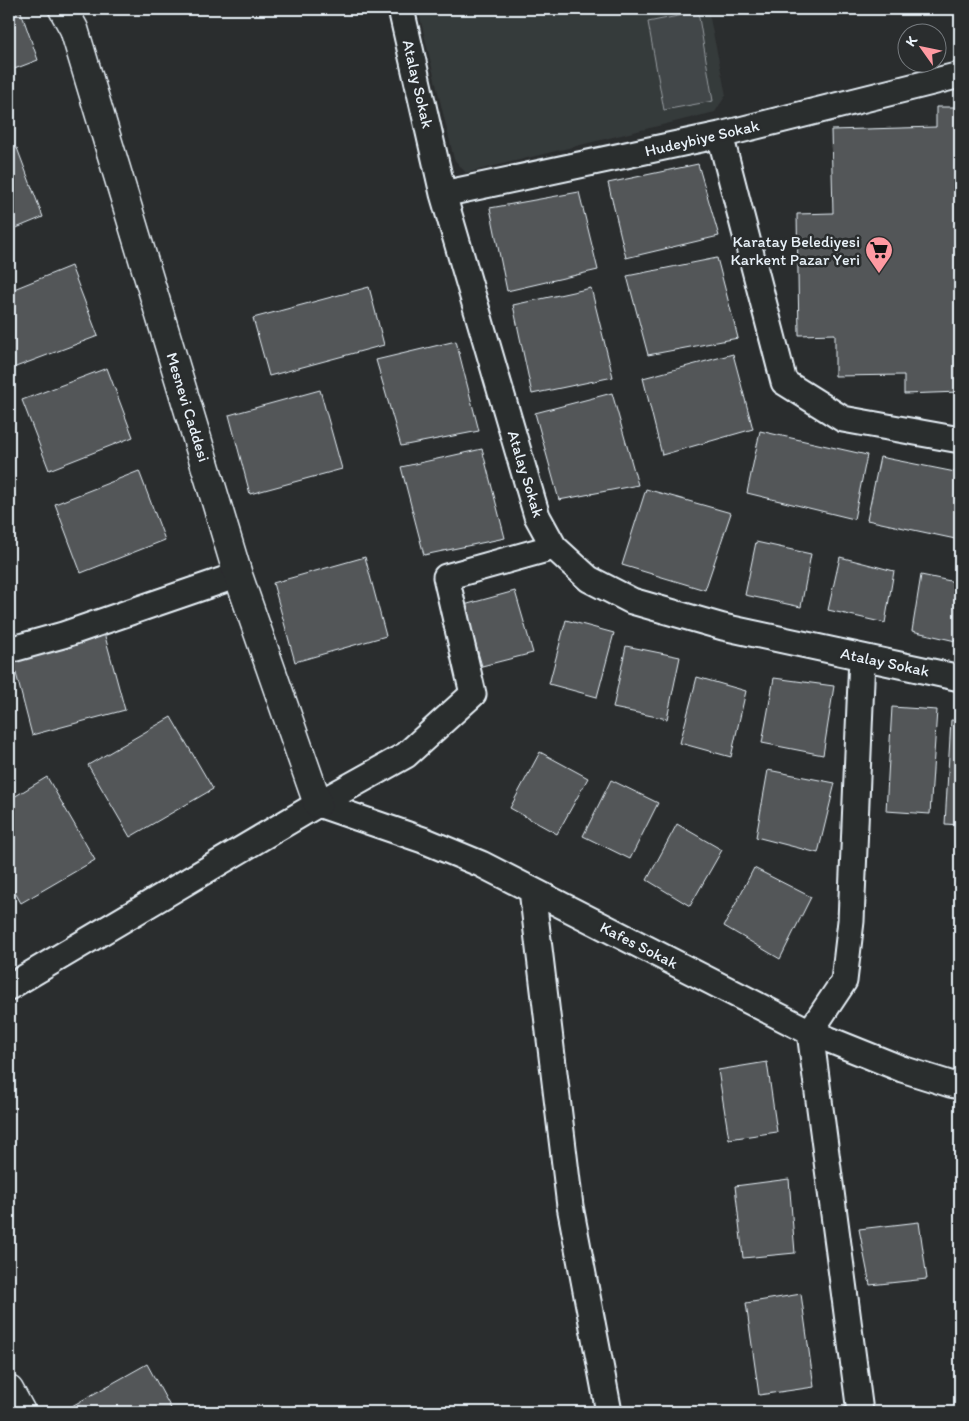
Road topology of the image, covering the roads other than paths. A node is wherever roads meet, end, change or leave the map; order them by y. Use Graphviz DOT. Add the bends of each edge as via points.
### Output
graph roads {
  1 [pos="401,9"];
  2 [pos="70,15"];
  3 [pos="960,75"];
  4 [pos="720,135"];
  5 [pos="443,194"];
  6 [pos="960,440"];
  7 [pos="554,548"];
  8 [pos="238,575"];
  9 [pos="9,650"];
  10 [pos="862,657"];
  11 [pos="960,678"];
  12 [pos="318,804"];
  13 [pos="532,890"];
  14 [pos="9,987"];
  15 [pos="810,1032"];
  16 [pos="960,1086"];
  17 [pos="9,1390"];
  18 [pos="21,1412"];
  19 [pos="609,1412"];
  20 [pos="860,1412"];
  1 -- 5 [label="street, Atalay Sokak"];
  2 -- 8 [label="street, Mesnevi Caddesi"];
  3 -- 4 [label="street, Hudeybiye Sokak"];
  4 -- 5 [label="street, Hudeybiye Sokak"];
  4 -- 6 [label="street" via="784,382 842,419"];
  5 -- 7 [label="street, Atalay Sokak" via="537,516"];
  7 -- 10 [label="street, Atalay Sokak" via="589,580 632,601 723,627"];
  7 -- 12 [label="street" via="446,577 473,694 406,755"];
  8 -- 9 [label="street" via="63,635"];
  8 -- 12 [label="street, Mesnevi Caddesi"];
  10 -- 11 [label="street, Atalay Sokak"];
  10 -- 15 [label="street" via="851,920 844,981"];
  12 -- 13 [label="street, Kafes Sokak" via="423,840"];
  12 -- 14 [label="street"];
  13 -- 15 [label="street, Kafes Sokak"];
  13 -- 19 [label="street" via="570,1206"];
  15 -- 16 [label="street, Kafes Sokak" via="902,1069"];
  15 -- 20 [label="street"];
  17 -- 18 [label="street"];
}
